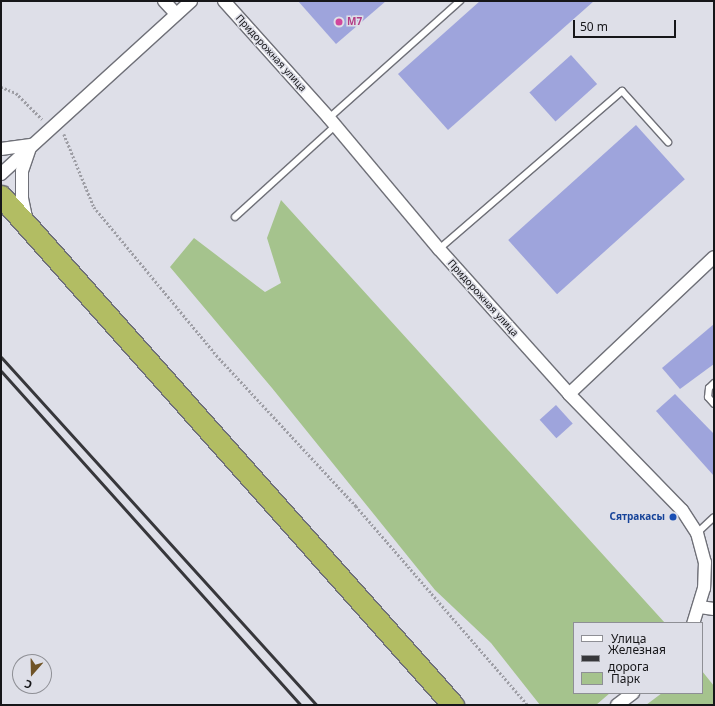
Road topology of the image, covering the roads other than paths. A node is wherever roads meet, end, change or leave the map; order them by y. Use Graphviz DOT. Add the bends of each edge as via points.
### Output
graph roads {
  1 [pos="164,1"];
  2 [pos="191,1"];
  3 [pos="224,1"];
  4 [pos="460,1"];
  5 [pos="175,13"];
  6 [pos="332,122"];
  7 [pos="668,142"];
  8 [pos="31,145"];
  9 [pos="1,149"];
  10 [pos="1,174"];
  11 [pos="1,196"];
  12 [pos="235,217"];
  13 [pos="27,225"];
  14 [pos="439,249"];
  15 [pos="714,257"];
  16 [pos="714,383"];
  17 [pos="569,394"];
  18 [pos="714,404"];
  19 [pos="714,517"];
  20 [pos="697,533"];
  21 [pos="700,607"];
  22 [pos="714,609"];
  23 [pos="693,622"];
  24 [pos="632,694"];
  25 [pos="453,705"];
  26 [pos="617,705"];
  1 -- 5 [label="street"];
  2 -- 5 [label="street"];
  3 -- 6 [label="street, Придорожная улица"];
  4 -- 6 [label="lane"];
  5 -- 8 [label="street"];
  6 -- 12 [label="lane"];
  6 -- 14 [label="street, Придорожная улица"];
  7 -- 14 [label="lane" via="622,91"];
  8 -- 9 [label="street"];
  8 -- 10 [label="street"];
  8 -- 13 [label="street" via="22,171 22,198"];
  11 -- 13 [label="highway"];
  13 -- 25 [label="highway"];
  14 -- 17 [label="street, Придорожная улица"];
  15 -- 17 [label="street"];
  16 -- 18 [label="lane" via="709,388 708,397"];
  17 -- 20 [label="street, Придорожная улица" via="682,510"];
  19 -- 20 [label="lane"];
  20 -- 21 [label="street, Придорожная улица" via="705,562"];
  21 -- 22 [label="street"];
  21 -- 23 [label="street, Придорожная улица"];
  24 -- 26 [label="street"];
}
